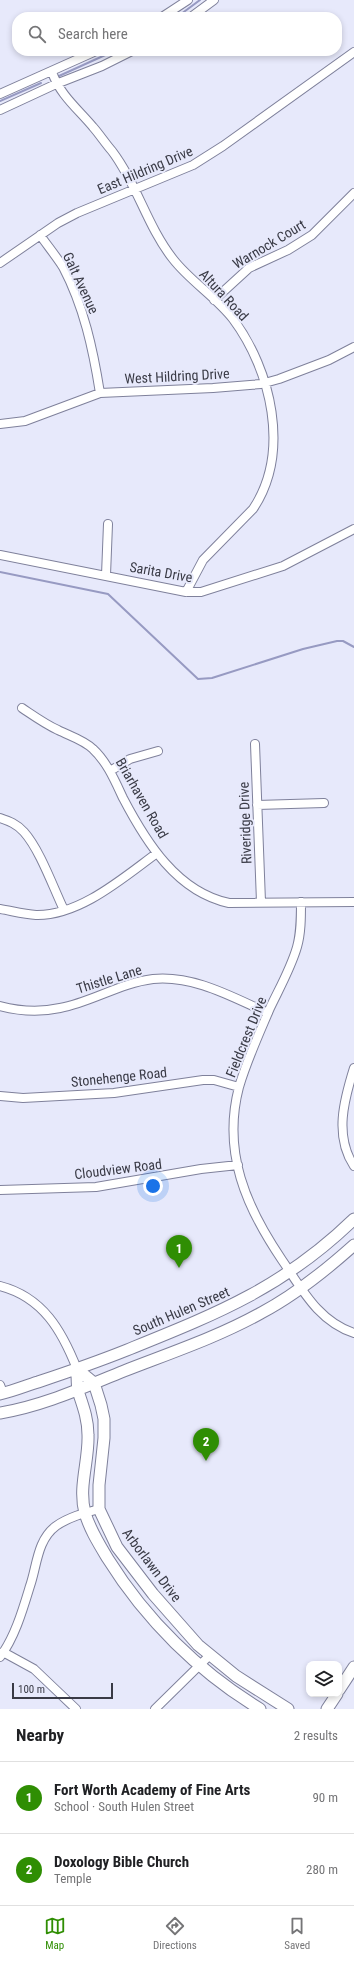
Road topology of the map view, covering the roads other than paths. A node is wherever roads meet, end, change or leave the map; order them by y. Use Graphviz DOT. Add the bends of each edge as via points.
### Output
graph roads {
  1 [pos="188,0"];
  2 [pos="214,0"];
  3 [pos="170,12"];
  4 [pos="197,12"];
  5 [pos="354,52"];
  6 [pos="86,56"];
  7 [pos="122,56"];
  8 [pos="52,72"];
  9 [pos="56,84"];
  10 [pos="0,94"];
  11 [pos="0,110"];
  12 [pos="134,190"];
  13 [pos="354,193"];
  14 [pos="40,235"];
  15 [pos="0,263"];
  16 [pos="214,300"];
  17 [pos="354,347"];
  18 [pos="265,383"];
  19 [pos="100,393"];
  20 [pos="0,424"];
  21 [pos="108,524"];
  22 [pos="354,529"];
  23 [pos="0,555"];
  24 [pos="106,575"];
  25 [pos="186,592"];
  26 [pos="22,708"];
  27 [pos="255,744"];
  28 [pos="158,751"];
  29 [pos="110,770"];
  30 [pos="324,803"];
  31 [pos="257,805"];
  32 [pos="0,818"];
  33 [pos="157,853"];
  34 [pos="261,902"];
  35 [pos="301,902"];
  36 [pos="354,902"];
  37 [pos="0,909"];
  38 [pos="64,910"];
  39 [pos="0,1006"];
  40 [pos="268,1013"];
  41 [pos="354,1068"];
  42 [pos="240,1087"];
  43 [pos="0,1096"];
  44 [pos="238,1165"];
  45 [pos="354,1166"];
  46 [pos="0,1190"];
  47 [pos="354,1219"];
  48 [pos="354,1245"];
  49 [pos="291,1273"];
  50 [pos="0,1286"];
  51 [pos="301,1288"];
  52 [pos="354,1333"];
  53 [pos="77,1370"];
  54 [pos="94,1383"];
  55 [pos="78,1389"];
  56 [pos="1,1391"];
  57 [pos="0,1413"];
  58 [pos="99,1509"];
  59 [pos="85,1513"];
  60 [pos="2,1655"];
  61 [pos="210,1655"];
  62 [pos="199,1666"];
  63 [pos="354,1667"];
  64 [pos="342,1685"];
  65 [pos="335,1697"];
  66 [pos="76,1709"];
  67 [pos="155,1709"];
  68 [pos="260,1709"];
  69 [pos="288,1709"];
  70 [pos="327,1709"];
  1 -- 3 [label="street"];
  2 -- 4 [label="street"];
  5 -- 12 [label="street, East Hildring Drive" via="194,165"];
  6 -- 8 [label="street"];
  7 -- 9 [label="street"];
  8 -- 9 [label="street, Altura Road"];
  8 -- 10 [label="street"];
  9 -- 11 [label="street"];
  9 -- 12 [label="street, Altura Road" via="120,162"];
  12 -- 14 [label="street, East Hildring Drive" via="77,213"];
  12 -- 16 [label="street, Altura Road" via="157,235 173,259"];
  13 -- 16 [label="street, Warnock Court" via="312,235 288,250 249,268"];
  14 -- 15 [label="street, East Hildring Drive"];
  14 -- 19 [label="street, Galt Avenue" via="62,267 84,314"];
  16 -- 18 [label="street, Altura Road" via="232,318 255,356"];
  17 -- 18 [label="street, West Hildring Drive" via="329,360"];
  18 -- 19 [label="street, West Hildring Drive"];
  18 -- 25 [label="street, Altura Road" via="274,434 272,456 258,501 203,560"];
  19 -- 20 [label="street, West Hildring Drive" via="24,421"];
  21 -- 24 [label="street"];
  22 -- 25 [label="street, Sarita Drive" via="284,566 201,592"];
  23 -- 24 [label="street, Sarita Drive"];
  24 -- 25 [label="street, Sarita Drive"];
  26 -- 29 [label="street, Briarhaven Road" via="41,721 93,748"];
  27 -- 31 [label="street, Riveridge Drive"];
  28 -- 29 [label="street" via="130,759"];
  29 -- 33 [label="street, Briarhaven Road" via="131,812"];
  30 -- 31 [label="street"];
  31 -- 34 [label="street, Riveridge Drive"];
  32 -- 38 [label="street" via="12,822 23,830 32,842"];
  33 -- 34 [label="street, Briarhaven Road" via="181,879 213,899 229,903"];
  33 -- 38 [label="street" via="102,893"];
  34 -- 35 [label="street, Briarhaven Road"];
  35 -- 36 [label="street, Briarhaven Road"];
  35 -- 40 [label="street, Fieldcrest Drive" via="297,947"];
  37 -- 38 [label="street" via="38,915"];
  39 -- 40 [label="street, Thistle Lane" via="47,1011 126,985 154,979 181,980 211,987"];
  40 -- 42 [label="street, Fieldcrest Drive"];
  41 -- 45 [label="street" via="342,1110 346,1150"];
  42 -- 43 [label="street, Stonehenge Road" via="214,1080 203,1080 114,1093 23,1098"];
  42 -- 44 [label="street, Fieldcrest Drive" via="234,1113"];
  44 -- 46 [label="street, Cloudview Road" via="96,1187"];
  44 -- 49 [label="street, Fieldcrest Drive" via="252,1211 264,1234"];
  47 -- 49 [label="main road, South Hulen Street" via="329,1244"];
  48 -- 51 [label="main road"];
  49 -- 51 [label="street, Fieldcrest Drive"];
  49 -- 53 [label="main road, South Hulen Street" via="221,1312"];
  50 -- 53 [label="street" via="26,1297 46,1312 64,1338"];
  51 -- 52 [label="street, Fieldcrest Drive" via="323,1316 337,1326"];
  51 -- 54 [label="main road" via="232,1328"];
  53 -- 54 [label="main road"];
  53 -- 55 [label="main road"];
  53 -- 56 [label="main road, South Hulen Street"];
  54 -- 55 [label="main road"];
  54 -- 58 [label="main road, Arborlawn Drive" via="104,1419"];
  55 -- 57 [label="main road" via="37,1404"];
  55 -- 59 [label="main road" via="88,1435 83,1485"];
  58 -- 59 [label="street"];
  58 -- 61 [label="main road, Arborlawn Drive" via="118,1547 134,1569 168,1612"];
  59 -- 60 [label="street" via="56,1526 40,1546 30,1586"];
  59 -- 62 [label="main road" via="92,1533 121,1580 156,1622"];
  60 -- 66 [label="street" via="34,1669"];
  61 -- 62 [label="street"];
  61 -- 69 [label="main road, Arborlawn Drive" via="236,1676"];
  62 -- 67 [label="street"];
  62 -- 68 [label="main road"];
  63 -- 64 [label="main road"];
  65 -- 70 [label="main road"];
}
